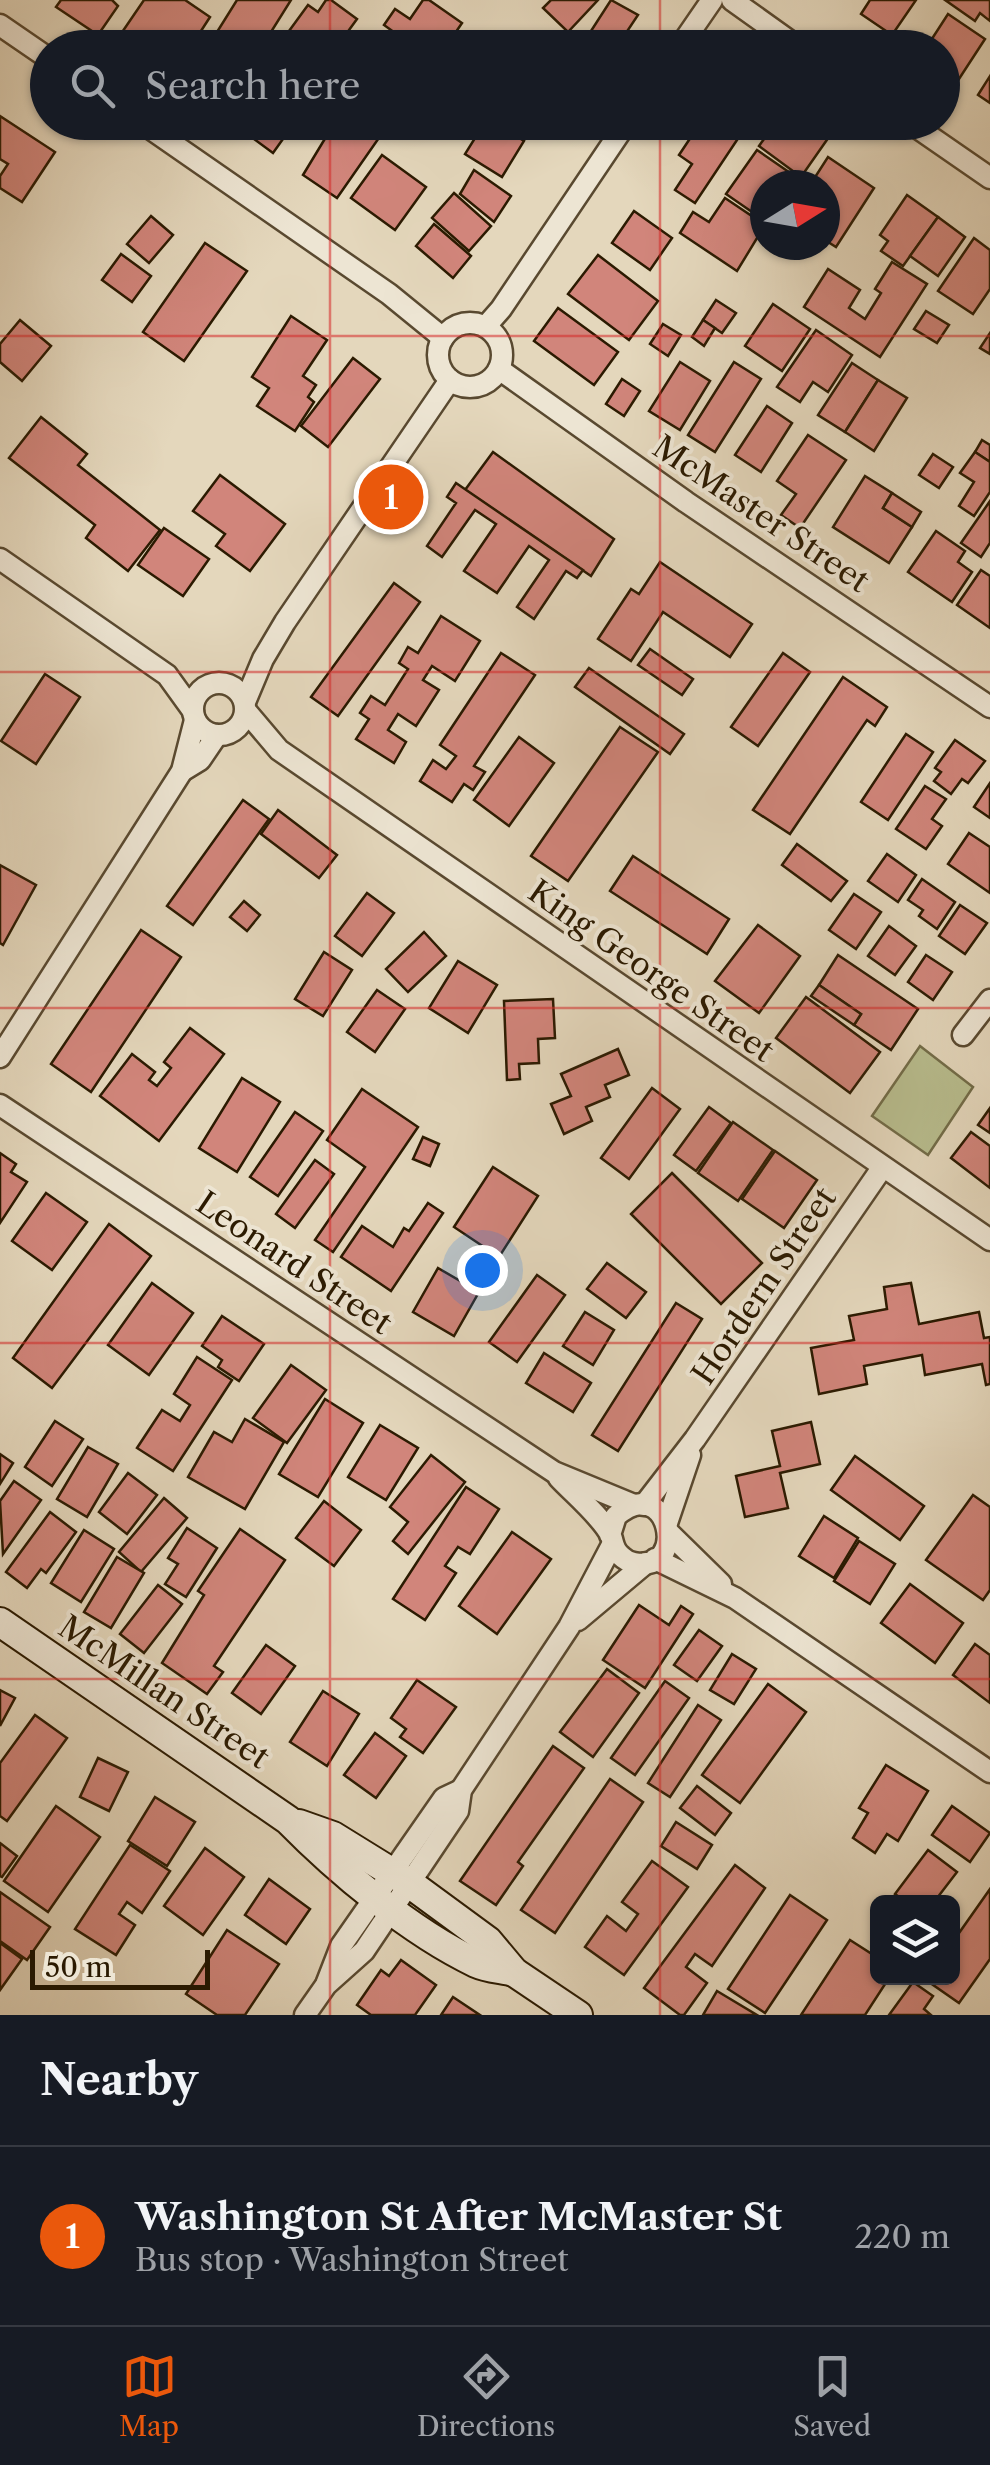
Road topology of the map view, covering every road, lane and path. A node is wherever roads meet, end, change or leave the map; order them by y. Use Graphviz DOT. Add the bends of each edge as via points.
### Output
graph roads {
  1 [pos="712,0"];
  2 [pos="732,0"];
  3 [pos="0,25"];
  4 [pos="691,30"];
  5 [pos="774,30"];
  6 [pos="30,46"];
  7 [pos="167,140"];
  8 [pos="616,140"];
  9 [pos="935,140"];
  10 [pos="990,178"];
  11 [pos="486,326"];
  12 [pos="442,338"];
  13 [pos="499,369"];
  14 [pos="450,380"];
  15 [pos="0,559"];
  16 [pos="263,659"];
  17 [pos="167,675"];
  18 [pos="214,684"];
  19 [pos="245,707"];
  20 [pos="990,707"];
  21 [pos="194,716"];
  22 [pos="221,735"];
  23 [pos="279,750"];
  24 [pos="182,770"];
  25 [pos="990,1000"];
  26 [pos="964,1036"];
  27 [pos="0,1057"];
  28 [pos="0,1104"];
  29 [pos="882,1168"];
  30 [pos="990,1240"];
  31 [pos="696,1439"];
  32 [pos="554,1472"];
  33 [pos="639,1505"];
  34 [pos="668,1528"];
  35 [pos="611,1540"];
  36 [pos="651,1561"];
  37 [pos="735,1598"];
  38 [pos="0,1622"];
  39 [pos="569,1627"];
  40 [pos="990,1772"];
  41 [pos="288,1820"];
  42 [pos="400,1878"];
  43 [pos="384,1904"];
  44 [pos="514,1972"];
  45 [pos="305,2015"];
  46 [pos="578,2015"];
  1 -- 4 [label="street"];
  2 -- 5 [label="street"];
  3 -- 6 [label="street"];
  7 -- 12 [label="street"];
  8 -- 11 [label="street"];
  9 -- 10 [label="street"];
  11 -- 12 [label="street" via="462,323"];
  11 -- 13 [label="street" via="501,344"];
  12 -- 14 [label="street" via="440,365"];
  13 -- 14 [label="street" via="482,385"];
  13 -- 20 [label="street, McMaster Street"];
  14 -- 16 [label="street"];
  15 -- 17 [label="street"];
  16 -- 18 [label="street"];
  16 -- 19 [label="street"];
  17 -- 18 [label="street"];
  17 -- 21 [label="street"];
  18 -- 19 [label="street" via="236,689"];
  18 -- 21 [label="street" via="196,696"];
  19 -- 22 [label="street" via="240,726"];
  19 -- 23 [label="street, King George Street"];
  21 -- 22 [label="street" via="200,728"];
  21 -- 24 [label="street"];
  22 -- 23 [label="street, King George Street"];
  22 -- 24 [label="street"];
  23 -- 29 [label="street, King George Street"];
  24 -- 27 [label="street"];
  25 -- 26 [label="street"];
  28 -- 32 [label="street, Leonard Street"];
  29 -- 30 [label="street, King George Street"];
  29 -- 31 [label="street, Hordern Street"];
  31 -- 33 [label="street, Hordern Street"];
  31 -- 34 [label="street, Hordern Street"];
  32 -- 33 [label="street, Leonard Street"];
  32 -- 35 [label="street, Leonard Street"];
  33 -- 34 [label="street" via="662,1514"];
  33 -- 35 [label="street" via="616,1516"];
  34 -- 36 [label="street" via="663,1552"];
  34 -- 37 [label="street"];
  35 -- 36 [label="street" via="626,1560"];
  35 -- 39 [label="street"];
  36 -- 37 [label="street"];
  36 -- 39 [label="street"];
  37 -- 40 [label="street"];
  38 -- 41 [label="main road, McMillan Street"];
  39 -- 42 [label="street" via="462,1790 444,1798"];
  41 -- 42 [label="main road, McMillan Street" via="333,1836"];
  41 -- 43 [label="main road, McMillan Street"];
  42 -- 43 [label="street"];
  42 -- 44 [label="main road, McMillan Street" via="488,1941"];
  43 -- 44 [label="main road, McMillan Street" via="478,1964"];
  43 -- 45 [label="street" via="364,1951"];
  44 -- 46 [label="main road, McMillan Street"];
}
